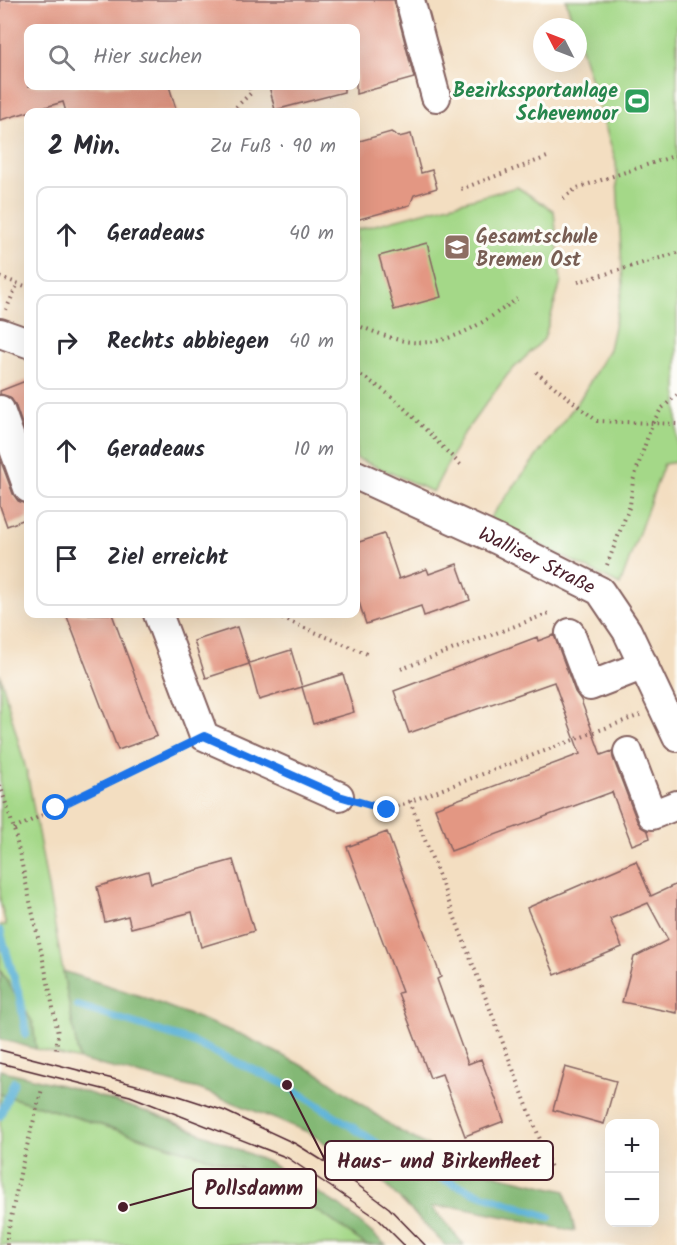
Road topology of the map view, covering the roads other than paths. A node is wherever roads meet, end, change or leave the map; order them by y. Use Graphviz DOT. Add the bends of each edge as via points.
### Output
graph roads {
  1 [pos="410,0"];
  2 [pos="436,97"];
  3 [pos="2,323"];
  4 [pos="24,340"];
  5 [pos="0,410"];
  6 [pos="24,477"];
  7 [pos="360,478"];
  8 [pos="160,618"];
  9 [pos="562,622"];
  10 [pos="644,665"];
  11 [pos="677,737"];
  12 [pos="628,752"];
  13 [pos="339,796"];
  14 [pos="662,817"];
  1 -- 2 [label="street"];
  3 -- 4 [label="street"];
  5 -- 6 [label="street"];
  7 -- 10 [label="street, Walliser Straße" via="600,591"];
  8 -- 13 [label="street" via="204,736"];
  9 -- 10 [label="street" via="594,696"];
  10 -- 11 [label="street, Walliser Straße"];
  12 -- 14 [label="street"];
}
